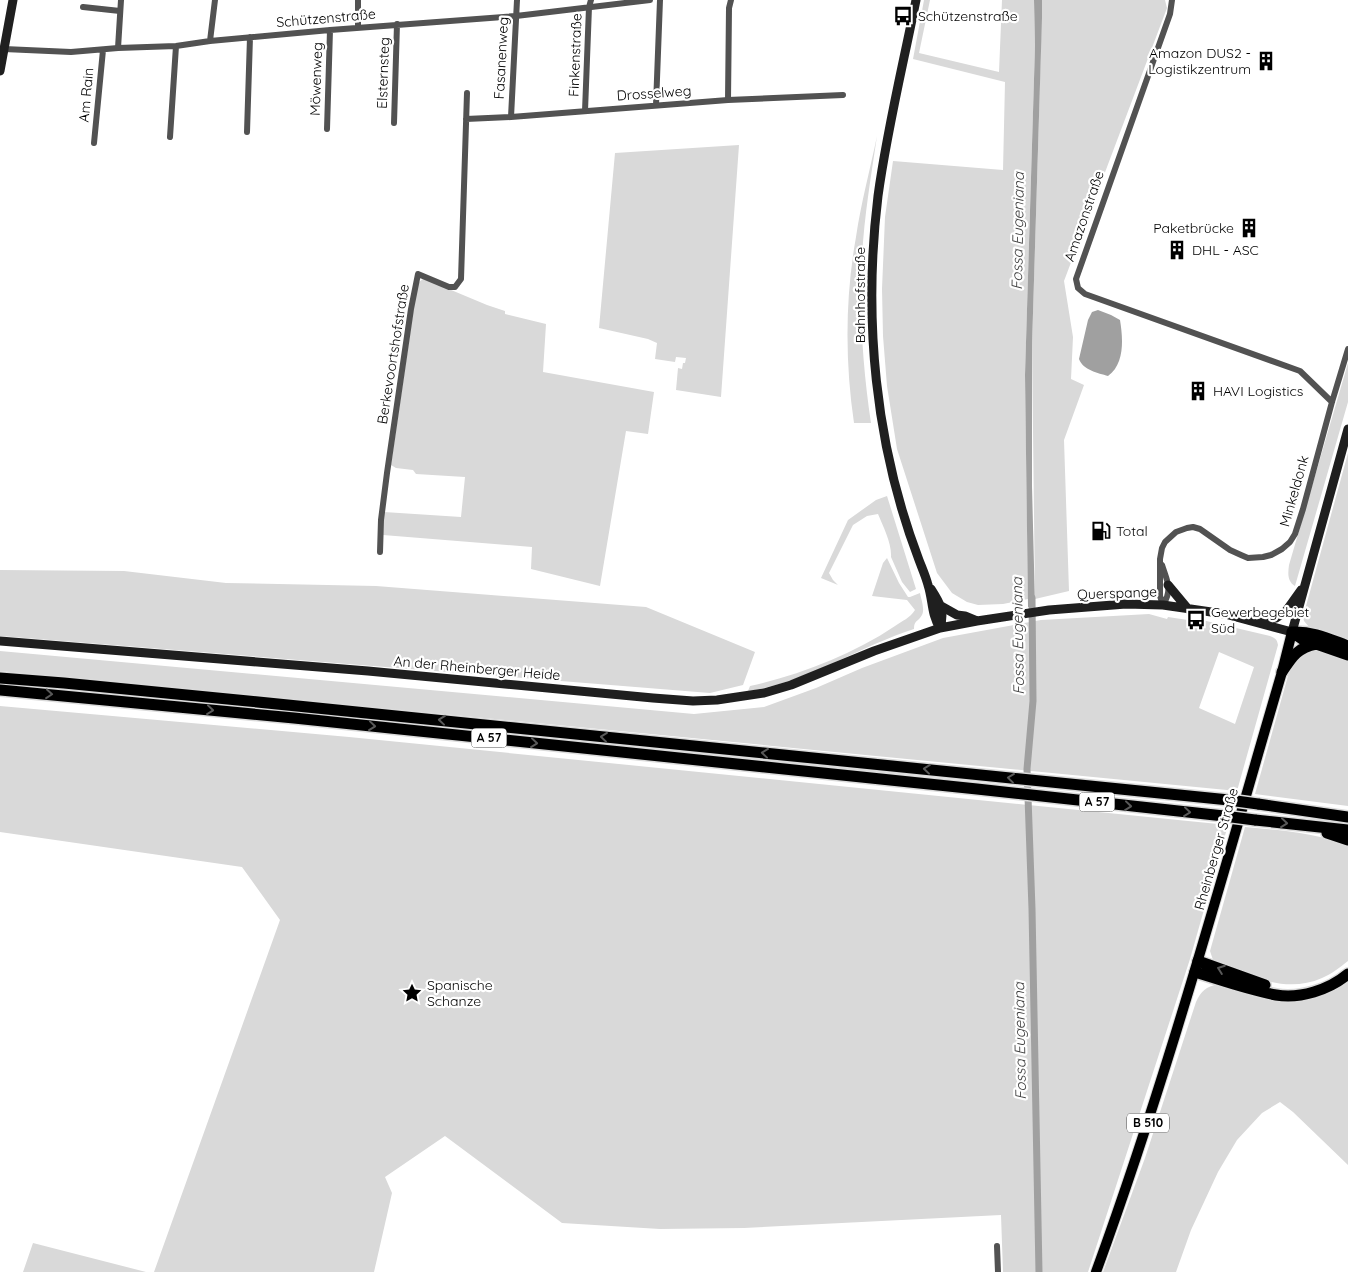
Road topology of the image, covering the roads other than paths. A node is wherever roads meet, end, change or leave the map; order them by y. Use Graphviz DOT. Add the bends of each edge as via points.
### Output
graph roads {
  1 [pos="13,0"];
  2 [pos="121,0"];
  3 [pos="215,0"];
  4 [pos="358,0"];
  5 [pos="518,0"];
  6 [pos="650,0"];
  7 [pos="660,0"];
  8 [pos="731,0"];
  9 [pos="916,0"];
  10 [pos="1172,0"];
  11 [pos="590,3"];
  12 [pos="83,7"];
  13 [pos="120,11"];
  14 [pos="516,16"];
  15 [pos="398,24"];
  16 [pos="358,28"];
  17 [pos="330,30"];
  18 [pos="250,37"];
  19 [pos="210,41"];
  20 [pos="176,46"];
  21 [pos="118,48"];
  22 [pos="4,49"];
  23 [pos="103,50"];
  24 [pos="0,71"];
  25 [pos="467,93"];
  26 [pos="843,95"];
  27 [pos="728,100"];
  28 [pos="656,105"];
  29 [pos="585,111"];
  30 [pos="511,117"];
  31 [pos="466,119"];
  32 [pos="394,123"];
  33 [pos="327,129"];
  34 [pos="247,132"];
  35 [pos="170,136"];
  36 [pos="94,143"];
  37 [pos="1348,349"];
  38 [pos="1332,402"];
  39 [pos="1348,429"];
  40 [pos="380,552"];
  41 [pos="1160,559"];
  42 [pos="1305,584"];
  43 [pos="1168,585"];
  44 [pos="929,586"];
  45 [pos="1163,605"];
  46 [pos="941,606"];
  47 [pos="1188,609"];
  48 [pos="977,621"];
  49 [pos="1255,622"];
  50 [pos="940,628"];
  51 [pos="1292,632"];
  52 [pos="0,641"];
  53 [pos="1316,644"];
  54 [pos="1348,646"];
  55 [pos="1348,655"];
  56 [pos="1282,672"];
  57 [pos="0,678"];
  58 [pos="0,690"];
  59 [pos="1294,809"];
  60 [pos="1348,810"];
  61 [pos="1348,817"];
  62 [pos="1312,826"];
  63 [pos="1348,830"];
  64 [pos="1348,840"];
  65 [pos="1198,961"];
  66 [pos="1348,966"];
  67 [pos="1195,972"];
  68 [pos="1348,974"];
  69 [pos="997,1246"];
  70 [pos="998,1272"];
  71 [pos="1096,1272"];
  1 -- 22 [label="street"];
  2 -- 13 [label="street"];
  3 -- 19 [label="street"];
  4 -- 16 [label="street"];
  5 -- 14 [label="street, Fasanenweg"];
  6 -- 11 [label="street, Schützenstraße"];
  7 -- 28 [label="street"];
  8 -- 27 [label="street"];
  9 -- 44 [label="street, Bahnhofstraße" via="878,196 872,318 878,398 888,455 905,519"];
  10 -- 38 [label="street, Amazonstraße" via="1170,14 1076,279 1078,288 1085,294 1300,371"];
  11 -- 14 [label="street, Schützenstraße"];
  11 -- 29 [label="street, Finkenstraße"];
  12 -- 13 [label="street"];
  13 -- 21 [label="street"];
  14 -- 15 [label="street, Schützenstraße"];
  14 -- 30 [label="street, Fasanenweg"];
  15 -- 16 [label="street, Schützenstraße"];
  15 -- 32 [label="street, Elsternsteg"];
  16 -- 17 [label="street, Schützenstraße"];
  17 -- 18 [label="street, Schützenstraße"];
  17 -- 33 [label="street, Möwenweg"];
  18 -- 19 [label="street, Schützenstraße"];
  18 -- 34 [label="street"];
  19 -- 20 [label="street, Schützenstraße"];
  20 -- 21 [label="street, Schützenstraße"];
  20 -- 35 [label="street"];
  21 -- 23 [label="street, Schützenstraße"];
  22 -- 23 [label="street, Schützenstraße"];
  22 -- 24 [label="street"];
  23 -- 36 [label="street, Am Rain"];
  25 -- 31 [label="street, Berkevoortshofstraße"];
  26 -- 27 [label="street, Drosselweg"];
  27 -- 28 [label="street, Drosselweg"];
  28 -- 29 [label="street, Drosselweg"];
  29 -- 30 [label="street, Drosselweg"];
  30 -- 31 [label="street, Drosselweg"];
  31 -- 40 [label="street, Berkevoortshofstraße" via="461,279 449,287 418,274 386,473"];
  37 -- 38 [label="street, Minkeldonk"];
  38 -- 41 [label="street, Minkeldonk" via="1290,542 1271,555 1248,558 1193,527 1176,532 1165,542"];
  39 -- 42 [label="street, Rheinberger Straße"];
  41 -- 43 [label="street"];
  41 -- 45 [label="street, Minkeldonk"];
  42 -- 49 [label="street" via="1286,611 1276,618"];
  42 -- 51 [label="street, Rheinberger Straße"];
  43 -- 45 [label="street" via="1169,596"];
  43 -- 47 [label="street"];
  44 -- 46 [label="street, Bahnhofstraße"];
  44 -- 50 [label="street, Bahnhofstraße" via="933,613"];
  45 -- 47 [label="street, Querspange"];
  45 -- 48 [label="street, Querspange" via="1126,604 1049,610"];
  46 -- 48 [label="street" via="957,616"];
  46 -- 50 [label="street" via="943,618"];
  47 -- 49 [label="street, Querspange"];
  48 -- 50 [label="street, Querspange"];
  49 -- 51 [label="street, Querspange"];
  50 -- 52 [label="street, An der Rheinberger Heide" via="874,651 791,686 764,693 693,701"];
  51 -- 53 [label="highway"];
  51 -- 54 [label="highway" via="1315,634"];
  51 -- 56 [label="main road, Rheinberger Straße"];
  53 -- 55 [label="highway"];
  53 -- 56 [label="highway" via="1299,650"];
  56 -- 65 [label="main road, Rheinberger Straße"];
  59 -- 57 [label="highway, A 57, one-way, bridge" via="976,774"];
  58 -- 62 [label="highway, A 57, one-way, bridge" via="285,717"];
  59 -- 60 [label="highway" via="1311,805"];
  59 -- 61 [label="highway, A 57"];
  62 -- 63 [label="highway, A 57"];
  62 -- 64 [label="highway"];
  66 -- 65 [label="highway, one-way" via="1314,986 1285,990"];
  65 -- 67 [label="main road, Rheinberger Straße"];
  67 -- 68 [label="highway" via="1289,996 1313,993"];
  67 -- 71 [label="main road, Rheinberger Straße / B 510" via="1155,1102"];
  69 -- 70 [label="street"];
}
